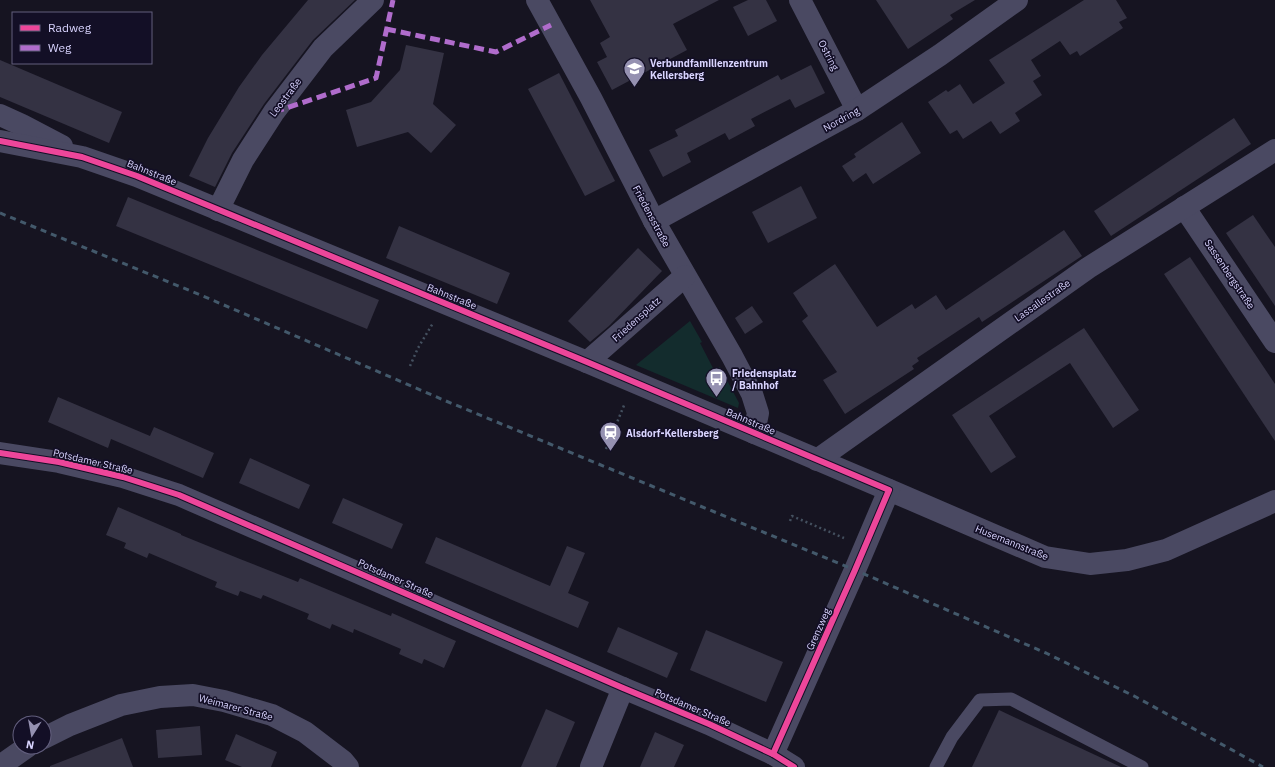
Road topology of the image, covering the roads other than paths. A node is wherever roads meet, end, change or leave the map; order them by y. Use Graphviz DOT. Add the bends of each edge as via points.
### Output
graph roads {
  1 [pos="373,0"];
  2 [pos="537,0"];
  3 [pos="800,0"];
  4 [pos="1017,0"];
  5 [pos="857,110"];
  6 [pos="0,115"];
  7 [pos="0,141"];
  8 [pos="1275,150"];
  9 [pos="82,157"];
  10 [pos="1184,206"];
  11 [pos="218,210"];
  12 [pos="654,221"];
  13 [pos="685,276"];
  14 [pos="1275,342"];
  15 [pos="587,362"];
  16 [pos="754,433"];
  17 [pos="0,453"];
  18 [pos="816,460"];
  19 [pos="889,490"];
  20 [pos="1275,501"];
  21 [pos="623,688"];
  22 [pos="52,734"];
  23 [pos="773,754"];
  24 [pos="16,755"];
  25 [pos="0,766"];
  26 [pos="348,767"];
  27 [pos="591,767"];
  28 [pos="794,767"];
  29 [pos="936,767"];
  30 [pos="1142,767"];
  1 -- 11 [label="street, Leostraße" via="323,48 274,112 242,160"];
  2 -- 12 [label="street, Friedensstraße"];
  3 -- 5 [label="street, Ostring"];
  4 -- 5 [label="street, Nordring"];
  5 -- 12 [label="street, Nordring"];
  6 -- 9 [label="street, Bahnstraße"];
  7 -- 9 [label="street, Bahnstraße"];
  8 -- 10 [label="street, Lassallestraße"];
  9 -- 11 [label="street, Bahnstraße" via="137,176"];
  10 -- 14 [label="street, Sassenbergstraße"];
  10 -- 18 [label="street, Lassallestraße" via="1088,268"];
  11 -- 15 [label="street, Bahnstraße"];
  12 -- 13 [label="street, Friedensstraße"];
  13 -- 15 [label="street, Friedensplatz"];
  13 -- 16 [label="street, Friedensstraße" via="752,394 758,413"];
  15 -- 16 [label="street, Bahnstraße"];
  16 -- 18 [label="street, Bahnstraße"];
  17 -- 21 [label="street, Potsdamer Straße" via="66,463 123,477 179,495"];
  18 -- 19 [label="street, Bahnstraße"];
  19 -- 20 [label="street, Husemannstraße" via="1045,557 1090,564 1127,560 1166,550"];
  19 -- 23 [label="street, Grenzweg"];
  21 -- 23 [label="street, Potsdamer Straße"];
  21 -- 27 [label="street"];
  22 -- 26 [label="street, Weimarer Straße" via="121,705 160,697 193,695 272,715 306,732"];
  23 -- 28 [label="street"];
  24 -- 25 [label="street"];
  29 -- 30 [label="lane" via="952,737 980,700 1011,699"];
}
